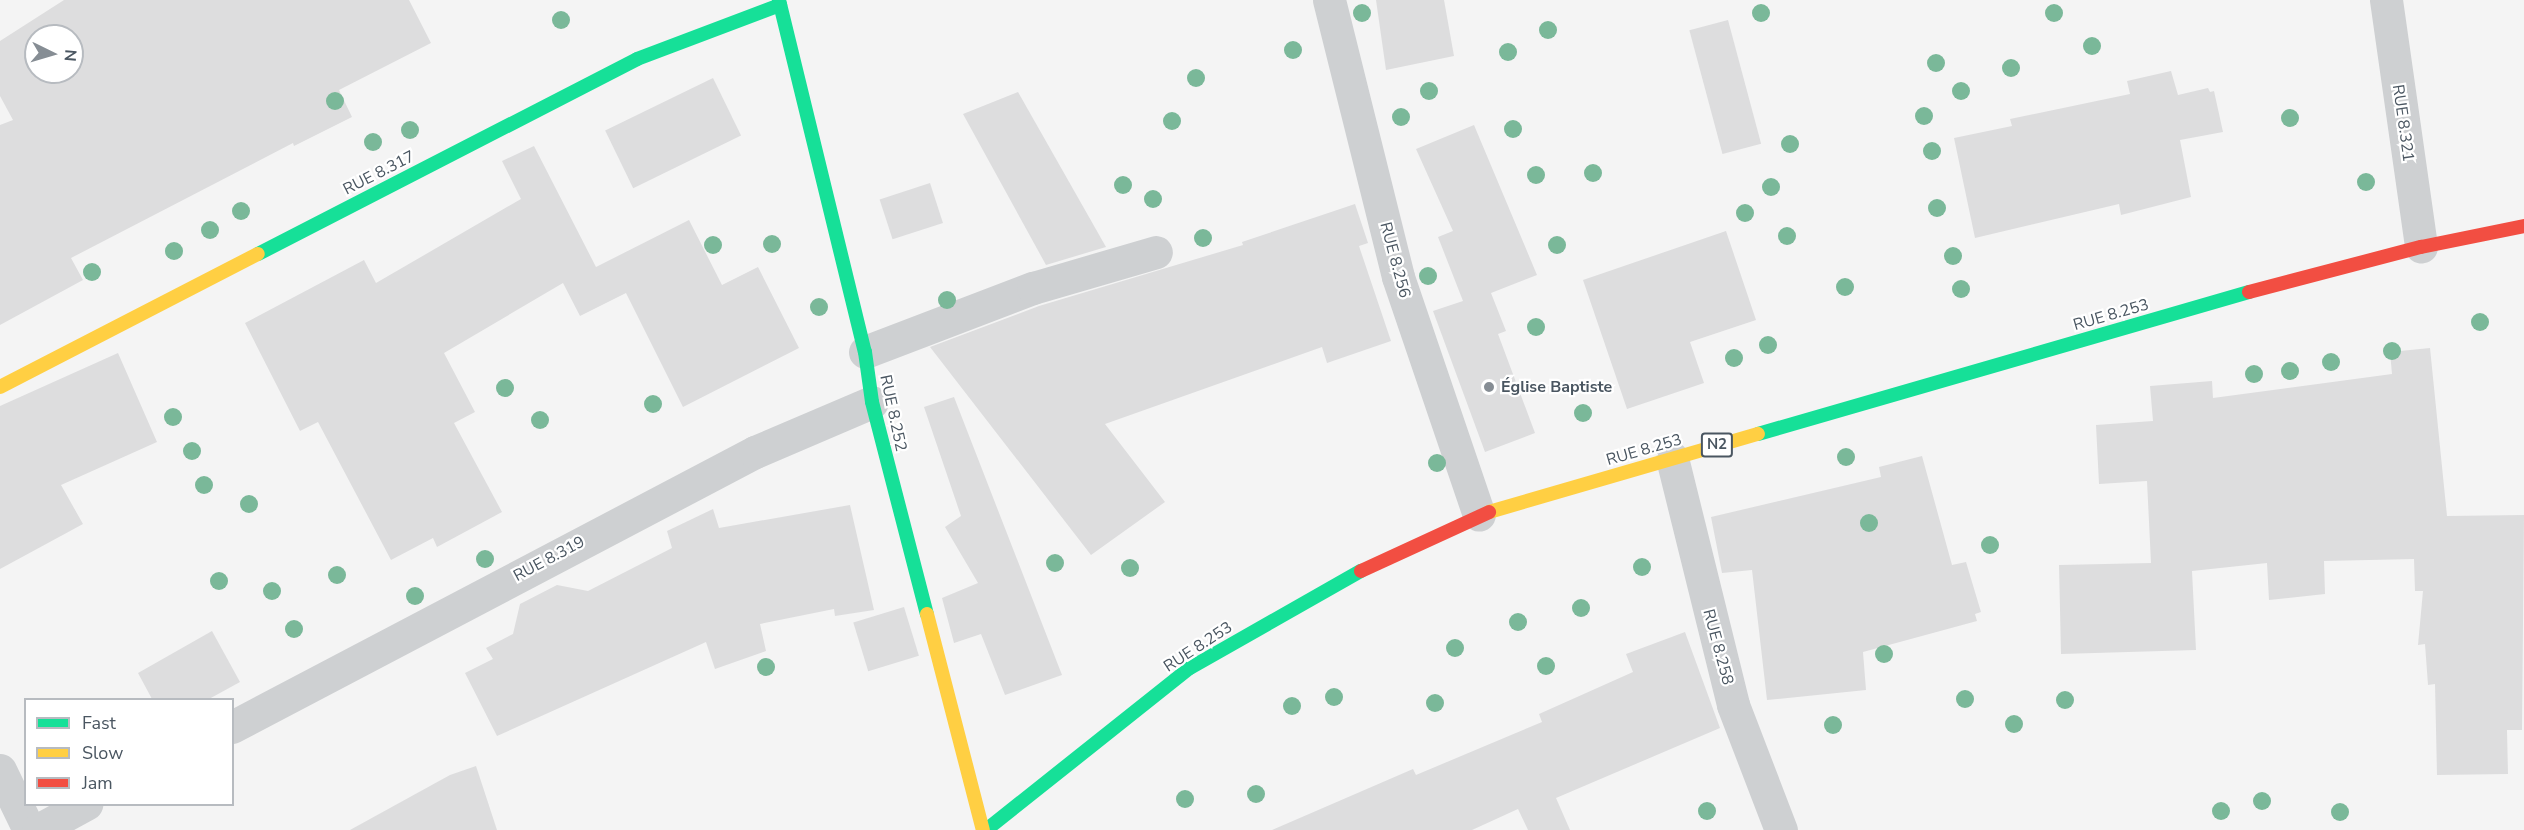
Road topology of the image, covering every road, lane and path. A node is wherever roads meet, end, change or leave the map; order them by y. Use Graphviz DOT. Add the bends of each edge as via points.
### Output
graph roads {
  1 [pos="1329,0"];
  2 [pos="2386,0"];
  3 [pos="780,2"];
  4 [pos="2524,226"];
  5 [pos="2421,246"];
  6 [pos="1156,252"];
  7 [pos="865,352"];
  8 [pos="0,387"];
  9 [pos="872,402"];
  10 [pos="1672,458"];
  11 [pos="1479,515"];
  12 [pos="234,726"];
  13 [pos="0,770"];
  14 [pos="82,806"];
  15 [pos="29,830"];
  16 [pos="38,830"];
  17 [pos="984,830"];
  18 [pos="1781,830"];
  1 -- 11 [label="street, RUE 8.256" via="1398,277"];
  2 -- 5 [label="street, RUE 8.321"];
  3 -- 7 [label="main road, RUE 8.252"];
  3 -- 8 [label="main road, RUE 8.317" via="637,59"];
  4 -- 5 [label="main road, RUE 8.253 / N2"];
  5 -- 10 [label="main road, RUE 8.253 / N2"];
  6 -- 7 [label="street" via="1033,288"];
  7 -- 9 [label="main road, RUE 8.252"];
  9 -- 12 [label="street, RUE 8.319" via="744,457"];
  9 -- 17 [label="main road, RUE 8.252"];
  10 -- 11 [label="main road, RUE 8.253 / N2"];
  10 -- 18 [label="street, RUE 8.258" via="1733,705"];
  11 -- 17 [label="main road, RUE 8.253 / N2" via="1346,578 1190,668"];
  13 -- 15 [label="street"];
  14 -- 16 [label="street"];
}
